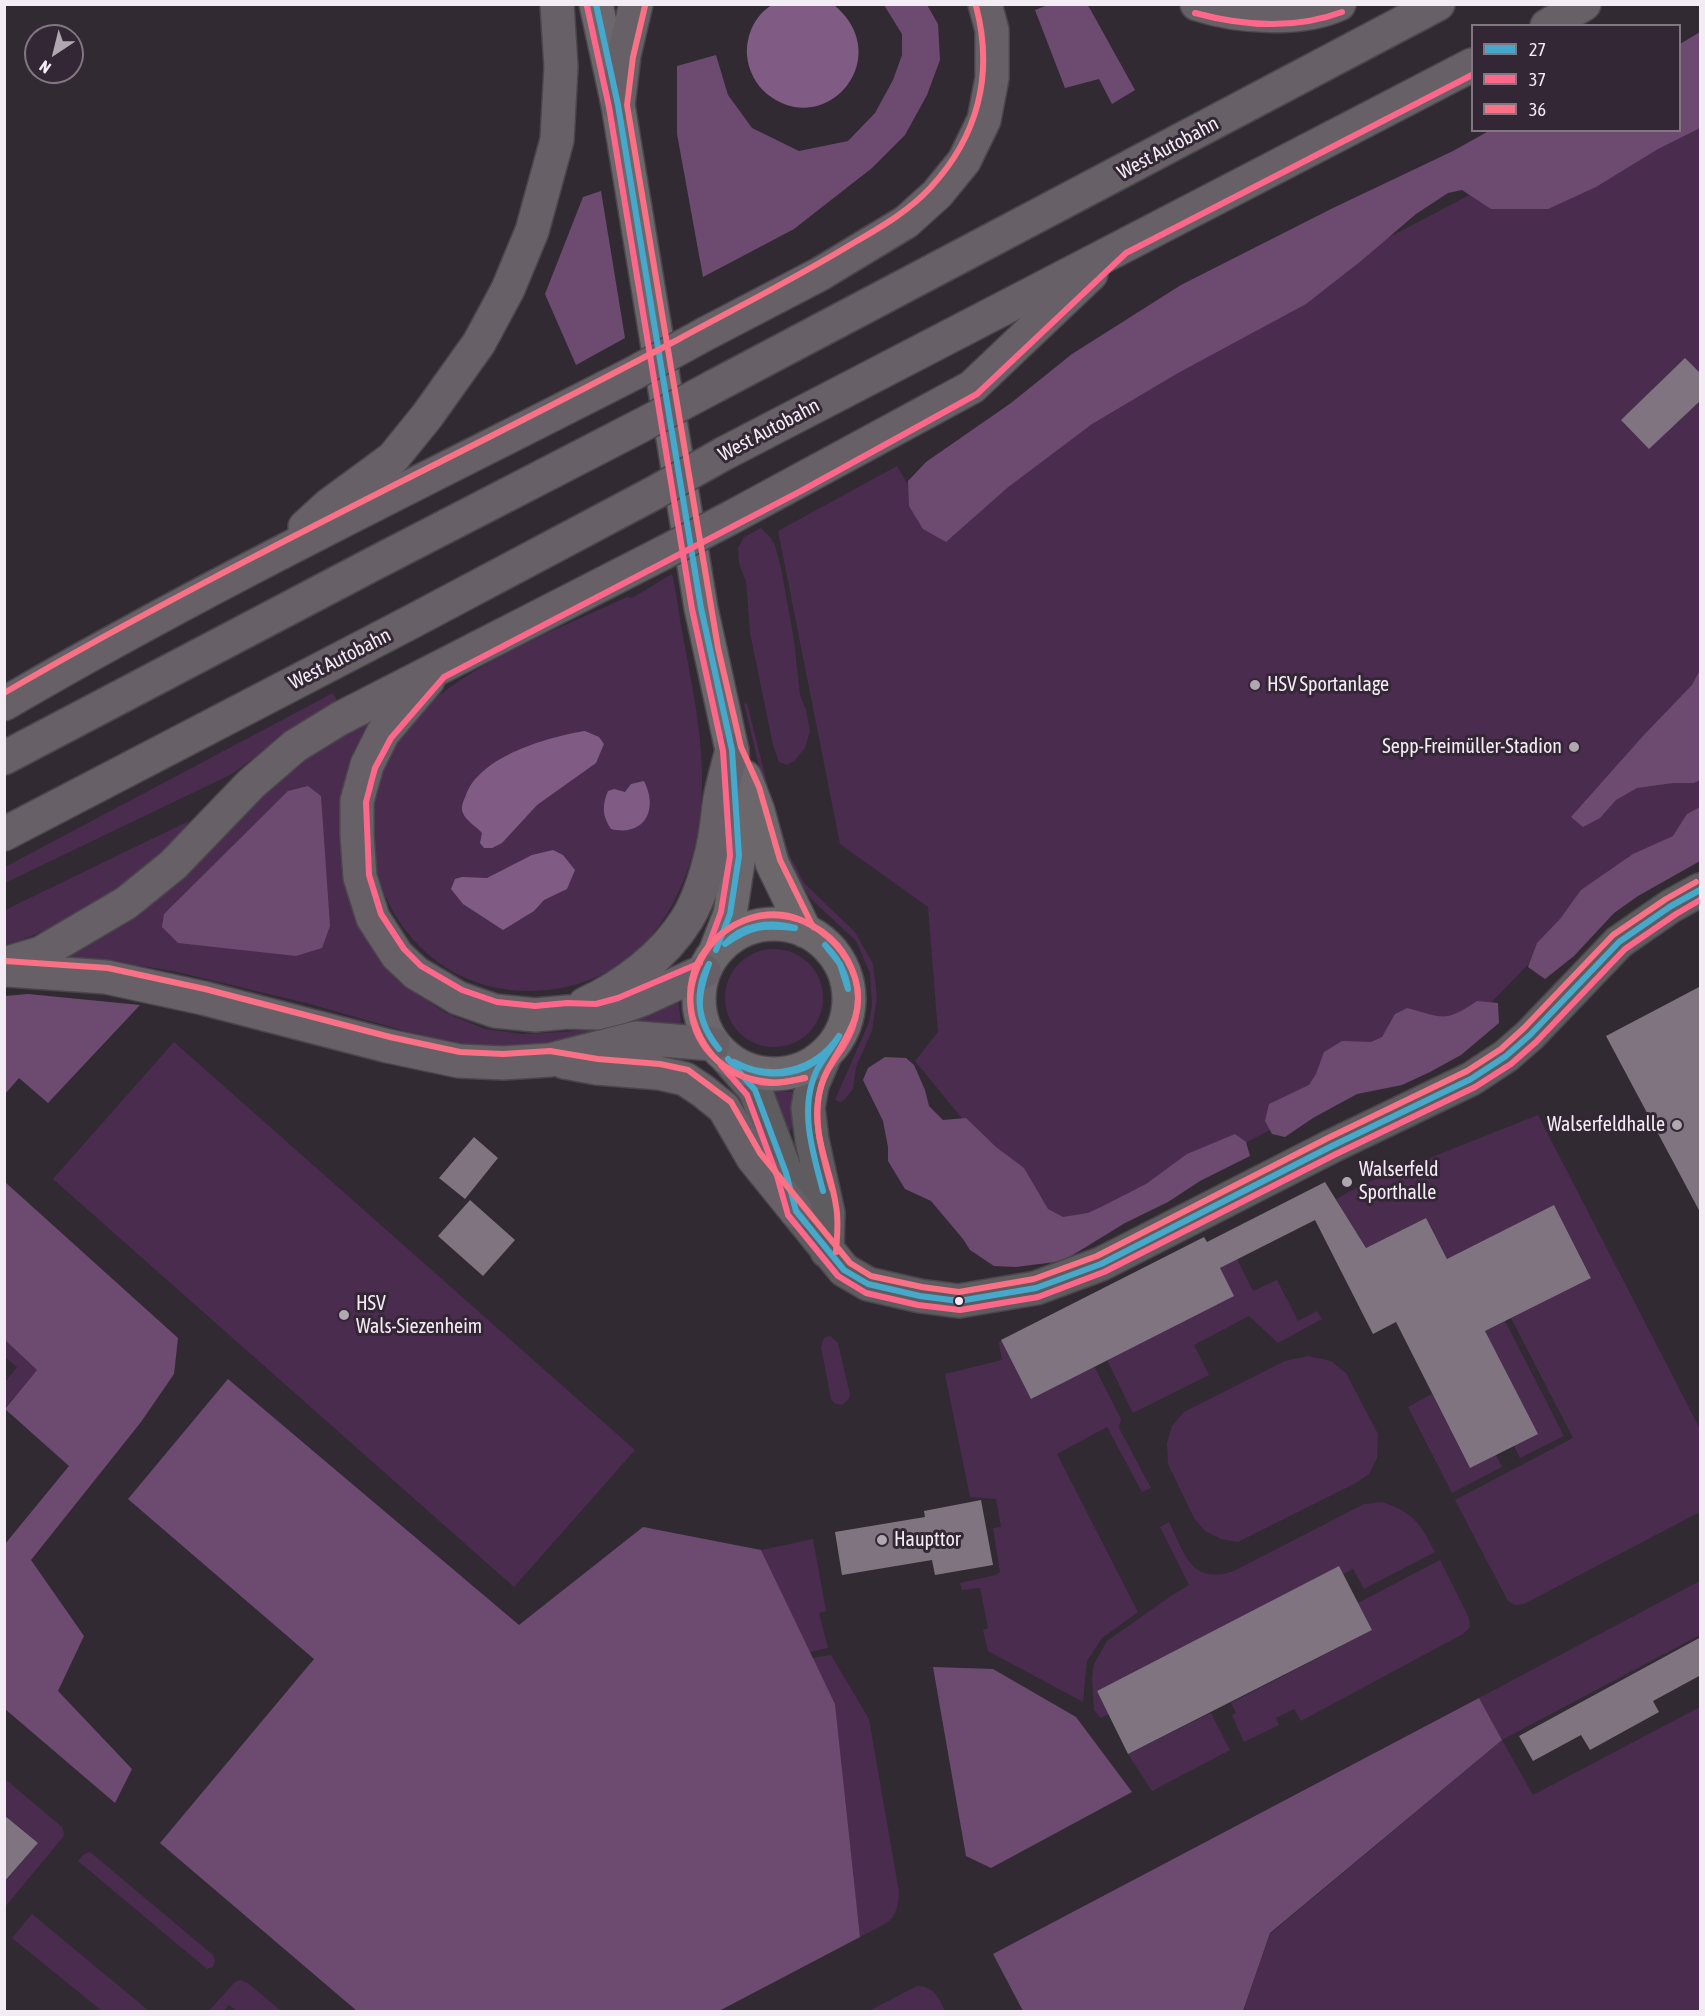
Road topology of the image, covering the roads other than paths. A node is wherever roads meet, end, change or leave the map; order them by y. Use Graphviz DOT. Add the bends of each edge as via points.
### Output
graph roads {
  1 [pos="557,4"];
  2 [pos="596,4"];
  3 [pos="636,4"];
  4 [pos="985,4"];
  5 [pos="1197,4"];
  6 [pos="1339,4"];
  7 [pos="1438,4"];
  8 [pos="1584,4"];
  9 [pos="1550,24"];
  10 [pos="1471,66"];
  11 [pos="618,105"];
  12 [pos="1121,246"];
  13 [pos="273,557"];
  14 [pos="438,669"];
  15 [pos="4,704"];
  16 [pos="732,750"];
  17 [pos="4,758"];
  18 [pos="4,834"];
  19 [pos="1701,890"];
  20 [pos="805,931"];
  21 [pos="710,960"];
  22 [pos="4,964"];
  23 [pos="4,970"];
  24 [pos="568,1012"];
  25 [pos="721,1051"];
  26 [pos="825,1055"];
  27 [pos="550,1060"];
  28 [pos="796,1211"];
  29 [pos="828,1251"];
  1 -- 13 [label="highway" via="561,67 557,140 532,231 508,289 479,343 393,458 329,505"];
  2 -- 11 [label="main road"];
  3 -- 11 [label="highway"];
  4 -- 13 [label="highway, bridge" via="992,30 992,78 984,120 964,161 937,194 906,222 820,274 634,373"];
  5 -- 6 [label="highway" via="1253,15 1287,15 1325,11"];
  7 -- 17 [label="highway, West Autobahn, bridge"];
  8 -- 9 [label="highway"];
  10 -- 12 [label="highway, West Autobahn"];
  11 -- 16 [label="main road" via="696,577"];
  12 -- 14 [label="highway, bridge" via="972,387"];
  12 -- 18 [label="highway, West Autobahn, bridge"];
  13 -- 15 [label="highway" via="100,648"];
  14 -- 22 [label="highway" via="295,746 251,784 173,865 126,903 41,953"];
  14 -- 24 [label="highway" via="383,733 367,765 357,801 360,877 373,918 397,955 458,998 495,1011 535,1015"];
  16 -- 20 [label="main road" via="751,790 772,863"];
  16 -- 21 [label="main road" via="739,856 730,914"];
  16 -- 24 [label="highway" via="711,856 687,919 657,956 600,997"];
  19 -- 29 [label="street" via="1619,942 1530,1035 1471,1079 1101,1264 1035,1288 959,1301 868,1284 844,1270"];
  20 -- 21 [label="main road" via="782,924 758,925 735,934"];
  20 -- 26 [label="main road" via="834,953 848,987 845,1024"];
  21 -- 24 [label="highway" via="641,1000 597,1012"];
  21 -- 25 [label="main road" via="700,983 699,1008 701,1021"];
  23 -- 27 [label="highway" via="106,977 459,1060 503,1064"];
  25 -- 26 [label="main road" via="751,1071 777,1074 803,1069"];
  25 -- 27 [label="highway" via="636,1038"];
  25 -- 28 [label="street" via="755,1090"];
  26 -- 29 [label="street" via="812,1085 808,1108 828,1213"];
  27 -- 28 [label="highway" via="659,1073 685,1079 703,1090 724,1108 753,1158"];
  28 -- 29 [label="street"];
}
